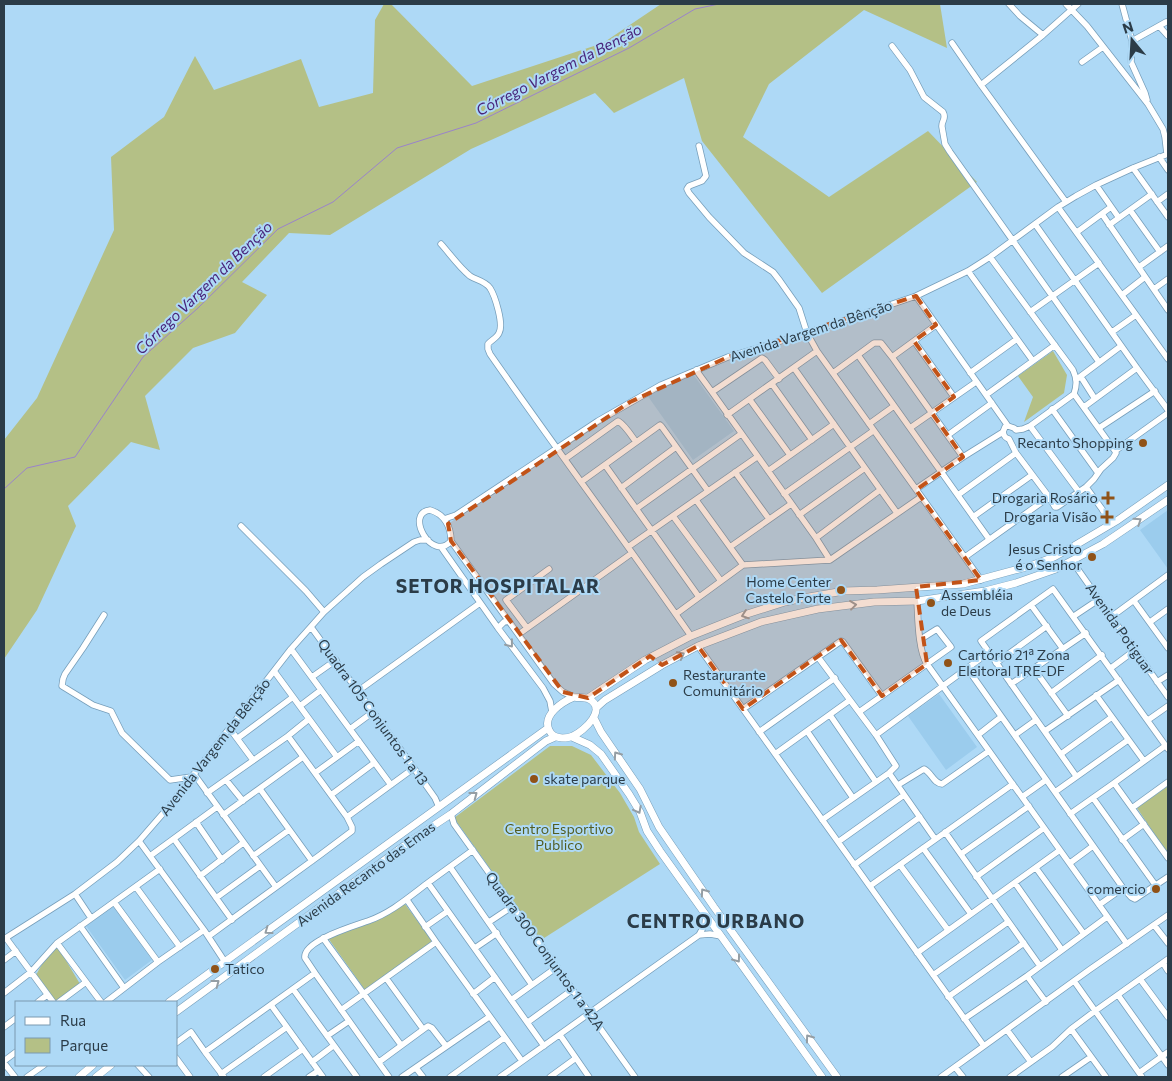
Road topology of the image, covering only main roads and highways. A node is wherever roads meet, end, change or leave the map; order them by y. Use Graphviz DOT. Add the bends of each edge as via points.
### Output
graph roads {
  1 [pos="1168,485"];
  2 [pos="1168,500"];
  3 [pos="1114,522"];
  4 [pos="1122,532"];
  5 [pos="1054,557"];
  6 [pos="1056,569"];
  7 [pos="904,588"];
  8 [pos="877,590"];
  9 [pos="810,596"];
  10 [pos="904,601"];
  11 [pos="785,602"];
  12 [pos="874,602"];
  13 [pos="811,610"];
  14 [pos="787,616"];
  15 [pos="655,654"];
  16 [pos="645,660"];
  17 [pos="662,664"];
  18 [pos="648,672"];
  19 [pos="588,698"];
  20 [pos="596,708"];
  21 [pos="594,718"];
  22 [pos="548,728"];
  23 [pos="555,737"];
  24 [pos="572,737"];
  25 [pos="424,818"];
  26 [pos="417,823"];
  27 [pos="434,825"];
  28 [pos="406,830"];
  29 [pos="423,833"];
  30 [pos="412,840"];
  31 [pos="714,907"];
  32 [pos="706,915"];
  33 [pos="731,930"];
  34 [pos="721,936"];
  35 [pos="185,991"];
  36 [pos="193,1000"];
  37 [pos="170,1001"];
  38 [pos="178,1011"];
  39 [pos="92,1066"];
  40 [pos="110,1066"];
  41 [pos="79,1077"];
  42 [pos="96,1077"];
  43 [pos="822,1077"];
  44 [pos="837,1077"];
  1 -- 3 [label="main road"];
  4 -- 2 [label="main road, one-way"];
  3 -- 4 [label="main road" via="1123,524"];
  3 -- 5 [label="main road"];
  4 -- 6 [label="main road"];
  5 -- 6 [label="main road" via="1052,561"];
  5 -- 7 [label="main road" via="962,584"];
  6 -- 10 [label="main road" via="985,591"];
  7 -- 8 [label="main road"];
  7 -- 10 [label="main road" via="909,597"];
  8 -- 9 [label="main road"];
  8 -- 12 [label="main road" via="871,595"];
  9 -- 11 [label="main road"];
  9 -- 13 [label="main road" via="804,604"];
  10 -- 12 [label="main road"];
  11 -- 14 [label="main road" via="791,609"];
  11 -- 15 [label="main road, one-way" via="691,636"];
  13 -- 12 [label="main road, one-way"];
  13 -- 14 [label="main road"];
  17 -- 14 [label="main road, one-way" via="698,646 761,622"];
  15 -- 16 [label="main road"];
  15 -- 17 [label="main road" via="656,662"];
  16 -- 18 [label="main road" via="650,665"];
  16 -- 19 [label="main road"];
  17 -- 18 [label="main road"];
  18 -- 20 [label="main road"];
  19 -- 20 [label="main road"];
  19 -- 22 [label="main road" via="574,697 562,703 552,712"];
  20 -- 21 [label="main road"];
  21 -- 24 [label="main road"];
  31 -- 21 [label="main road, one-way" via="659,827 643,794"];
  22 -- 23 [label="main road"];
  22 -- 25 [label="main road, Avenida Recanto das Emas"];
  23 -- 24 [label="main road"];
  27 -- 23 [label="main road, Avenida Recanto das Emas, one-way"];
  24 -- 32 [label="main road, one-way" via="601,754 640,812 647,831"];
  25 -- 26 [label="main road, Avenida Recanto das Emas"];
  25 -- 27 [label="main road"];
  26 -- 28 [label="main road, Avenida Recanto das Emas"];
  26 -- 29 [label="main road" via="415,829"];
  27 -- 29 [label="main road, Avenida Recanto das Emas"];
  28 -- 30 [label="main road" via="411,832"];
  28 -- 35 [label="main road, Avenida Recanto das Emas, one-way"];
  29 -- 30 [label="main road, Avenida Recanto das Emas"];
  36 -- 30 [label="main road, Avenida Recanto das Emas, one-way"];
  31 -- 32 [label="main road" via="708,909"];
  31 -- 33 [label="main road"];
  32 -- 34 [label="main road"];
  33 -- 34 [label="main road"];
  44 -- 33 [label="main road, one-way"];
  34 -- 43 [label="main road, one-way"];
  35 -- 36 [label="main road" via="186,1001"];
  35 -- 37 [label="main road, Avenida Recanto das Emas"];
  36 -- 38 [label="main road, Avenida Recanto das Emas"];
  39 -- 41 [label="main road"];
  40 -- 42 [label="main road"];
}
